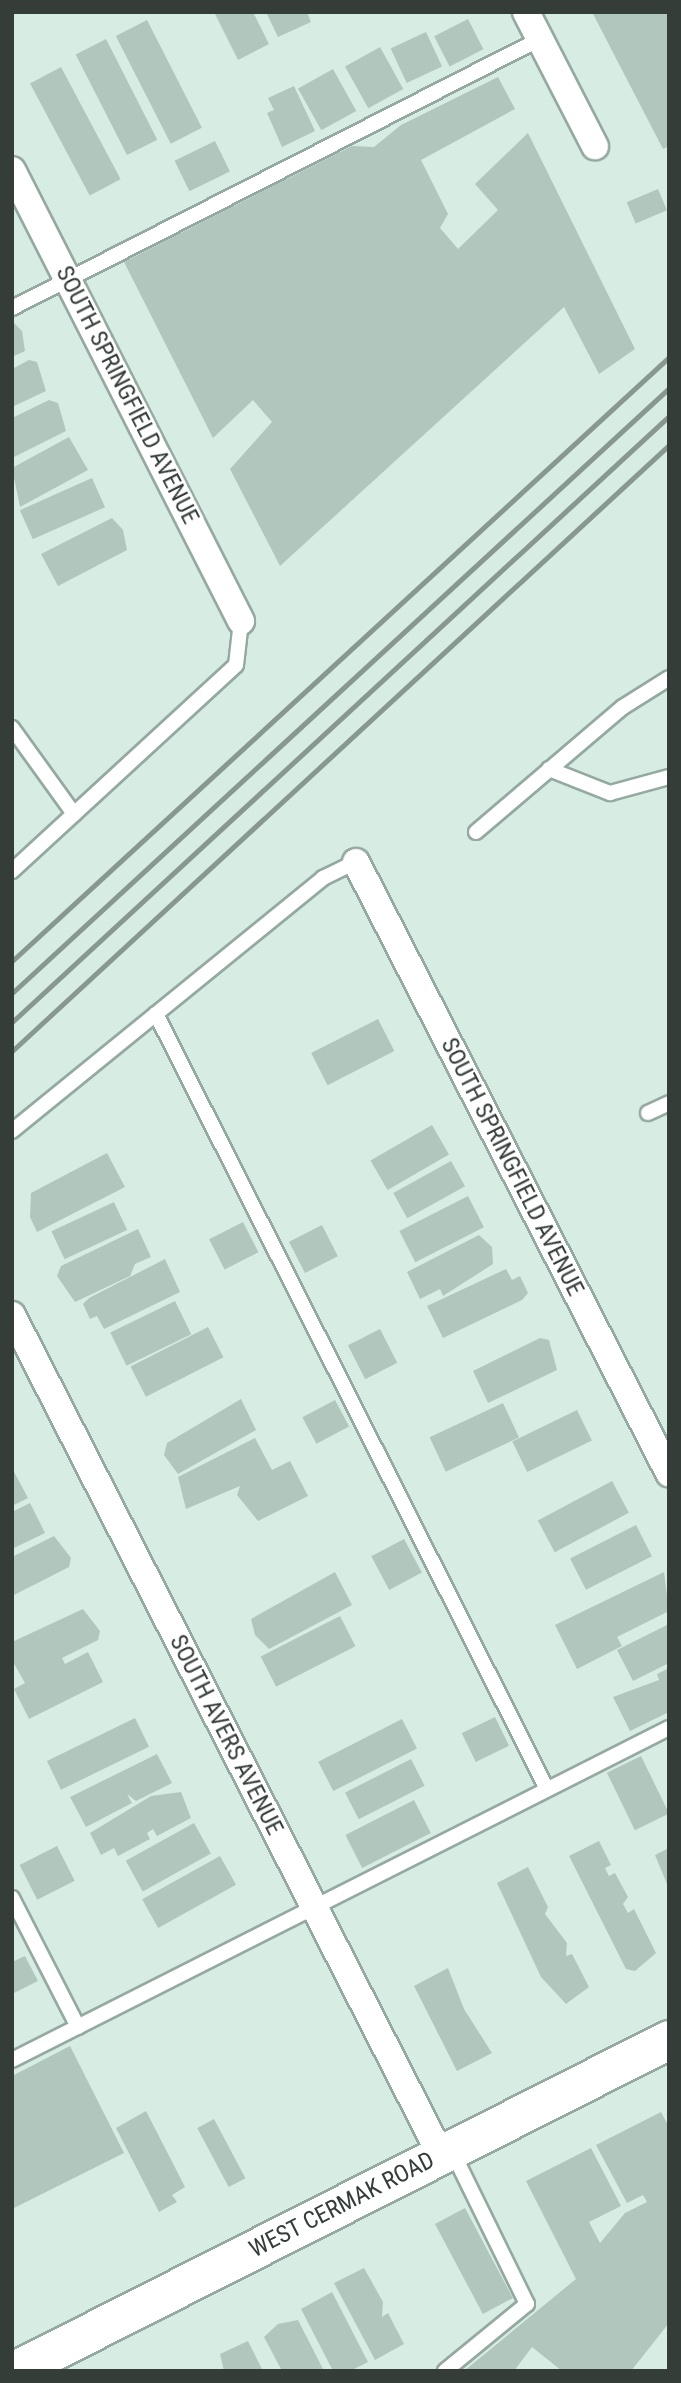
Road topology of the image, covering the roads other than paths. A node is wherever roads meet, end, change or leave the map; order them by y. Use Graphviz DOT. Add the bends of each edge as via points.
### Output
graph roads {
  1 [pos="526,12"];
  2 [pos="540,39"];
  3 [pos="595,146"];
  4 [pos="12,170"];
  5 [pos="68,280"];
  6 [pos="12,308"];
  7 [pos="241,621"];
  8 [pos="669,678"];
  9 [pos="12,728"];
  10 [pos="549,769"];
  11 [pos="669,777"];
  12 [pos="74,814"];
  13 [pos="475,832"];
  14 [pos="356,862"];
  15 [pos="12,870"];
  16 [pos="156,1014"];
  17 [pos="669,1104"];
  18 [pos="648,1113"];
  19 [pos="12,1131"];
  20 [pos="12,1315"];
  21 [pos="669,1473"];
  22 [pos="669,1728"];
  23 [pos="547,1790"];
  24 [pos="12,1898"];
  25 [pos="314,1907"];
  26 [pos="78,2027"];
  27 [pos="669,2040"];
  28 [pos="12,2060"];
  29 [pos="446,2153"];
  30 [pos="15,2371"];
  31 [pos="445,2371"];
  1 -- 2 [label="street"];
  2 -- 3 [label="street"];
  2 -- 5 [label="lane"];
  4 -- 5 [label="street, SOUTH SPRINGFIELD AVENUE"];
  5 -- 6 [label="lane"];
  5 -- 7 [label="street, SOUTH SPRINGFIELD AVENUE"];
  7 -- 12 [label="lane" via="236,665"];
  8 -- 10 [label="lane"];
  9 -- 12 [label="lane"];
  10 -- 11 [label="lane" via="610,793"];
  10 -- 13 [label="lane"];
  12 -- 15 [label="lane"];
  14 -- 16 [label="lane" via="323,878"];
  14 -- 21 [label="street, SOUTH SPRINGFIELD AVENUE"];
  16 -- 19 [label="lane"];
  16 -- 23 [label="lane"];
  17 -- 18 [label="lane"];
  20 -- 25 [label="street, SOUTH AVERS AVENUE"];
  22 -- 23 [label="lane"];
  23 -- 25 [label="lane"];
  24 -- 26 [label="lane"];
  25 -- 26 [label="lane"];
  25 -- 29 [label="street, SOUTH AVERS AVENUE"];
  26 -- 28 [label="lane"];
  27 -- 29 [label="main road, WEST CERMAK ROAD"];
  29 -- 30 [label="main road, WEST CERMAK ROAD"];
  29 -- 31 [label="lane" via="527,2304"];
}
